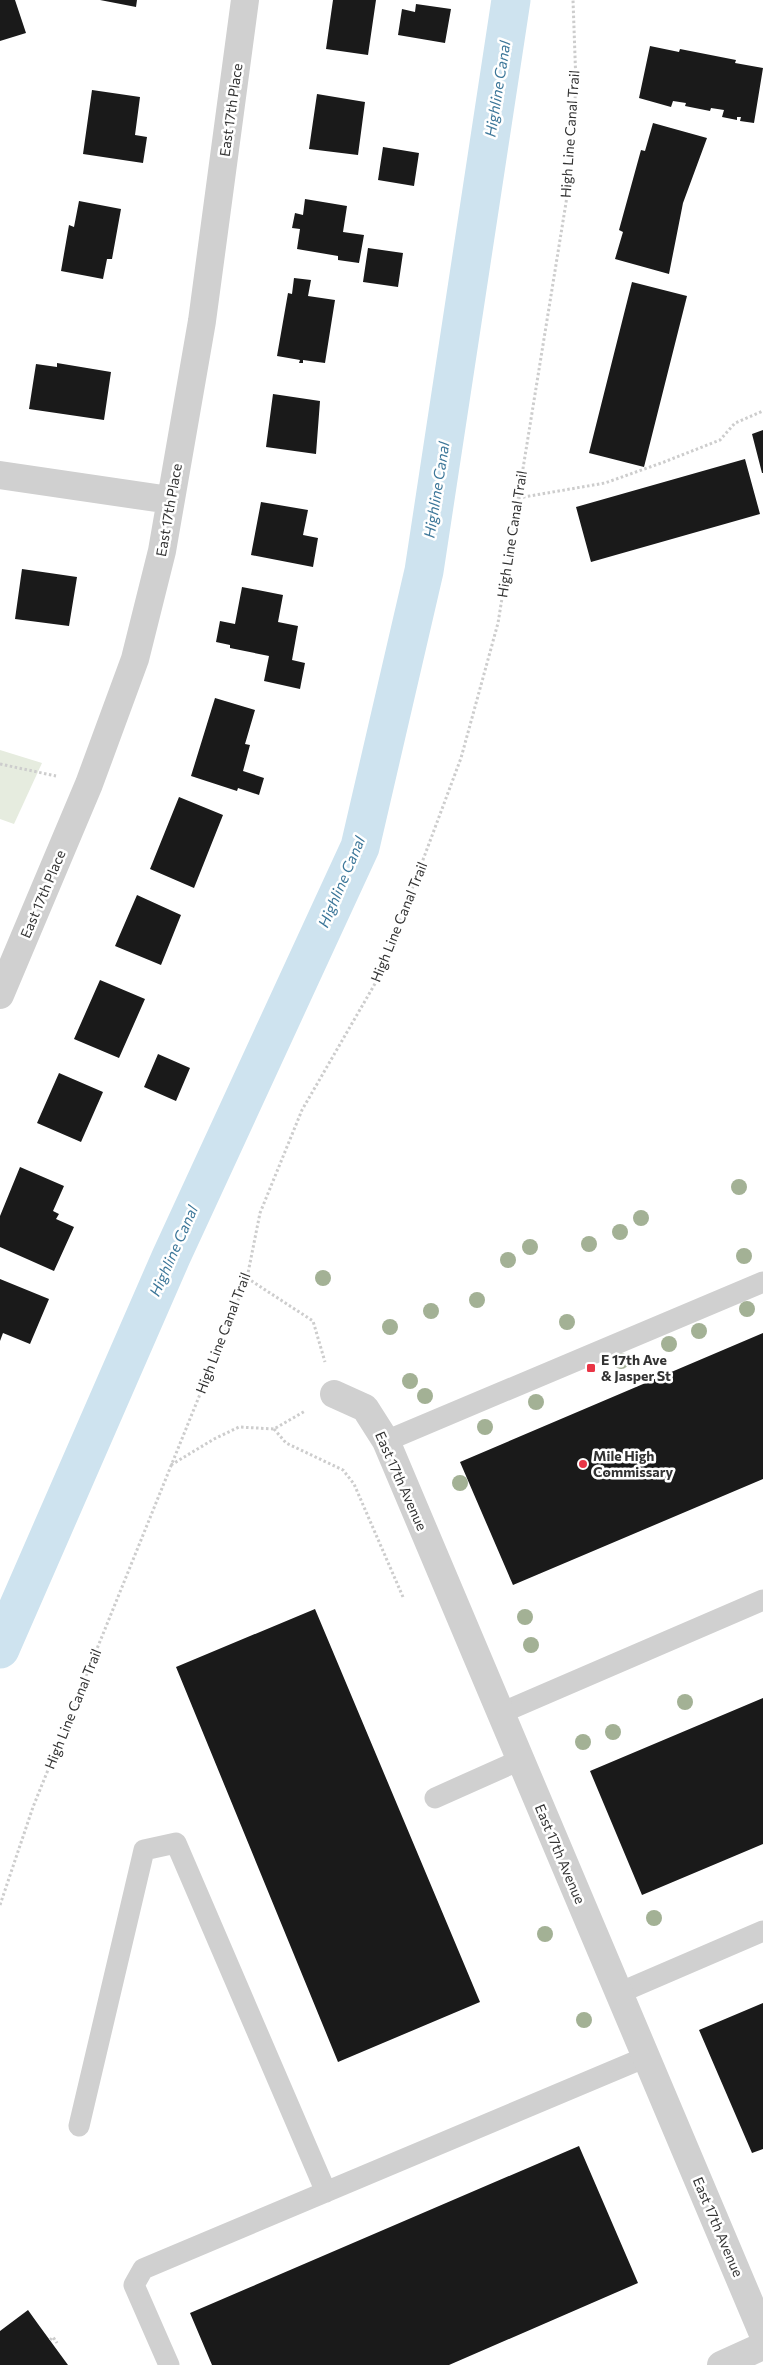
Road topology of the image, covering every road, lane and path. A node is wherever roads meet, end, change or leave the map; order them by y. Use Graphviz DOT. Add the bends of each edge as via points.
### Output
graph roads {
  1 [pos="246,0"];
  2 [pos="573,0"];
  3 [pos="763,411"];
  4 [pos="0,476"];
  5 [pos="518,498"];
  6 [pos="170,500"];
  7 [pos="0,764"];
  8 [pos="89,784"];
  9 [pos="0,995"];
  10 [pos="247,1278"];
  11 [pos="763,1282"];
  12 [pos="334,1394"];
  13 [pos="274,1428"];
  14 [pos="386,1441"];
  15 [pos="171,1465"];
  16 [pos="403,1597"];
  17 [pos="763,1600"];
  18 [pos="500,1713"];
  19 [pos="520,1760"];
  20 [pos="435,1798"];
  21 [pos="0,1905"];
  22 [pos="763,1931"];
  23 [pos="619,1993"];
  24 [pos="646,2057"];
  25 [pos="79,2126"];
  26 [pos="326,2192"];
  27 [pos="763,2334"];
  28 [pos="50,2340"];
  29 [pos="57,2343"];
  30 [pos="763,2346"];
  31 [pos="169,2365"];
  32 [pos="721,2365"];
  1 -- 6 [label="street, East 17th Place" via="202,320"];
  2 -- 5 [label="path, High Line Canal Trail" via="576,84 570,178"];
  3 -- 5 [label="path" via="735,423 720,440 657,465 605,483"];
  4 -- 6 [label="street"];
  5 -- 10 [label="path, High Line Canal Trail" via="498,624 462,758 380,976 302,1110 260,1213"];
  6 -- 8 [label="street, East 17th Place" via="162,551 135,659"];
  7 -- 8 [label="path"];
  8 -- 9 [label="street, East 17th Place"];
  10 -- 12 [label="path" via="313,1321"];
  10 -- 15 [label="path, High Line Canal Trail"];
  11 -- 14 [label="lane"];
  12 -- 13 [label="path"];
  12 -- 14 [label="street, East 17th Avenue" via="365,1408"];
  13 -- 15 [label="path" via="238,1428"];
  13 -- 16 [label="path" via="286,1444 343,1470 354,1484"];
  14 -- 18 [label="street, East 17th Avenue"];
  15 -- 21 [label="path, High Line Canal Trail" via="33,1807"];
  17 -- 18 [label="lane"];
  18 -- 19 [label="street, East 17th Avenue"];
  19 -- 20 [label="lane"];
  19 -- 23 [label="street, East 17th Avenue"];
  22 -- 23 [label="lane"];
  23 -- 24 [label="street, East 17th Avenue"];
  24 -- 26 [label="lane"];
  24 -- 27 [label="street, East 17th Avenue"];
  25 -- 26 [label="lane" via="144,1850 176,1844"];
  26 -- 31 [label="lane" via="143,2269 134,2285"];
  28 -- 29 [label="path" via="52,2337"];
  30 -- 32 [label="street"];
}
